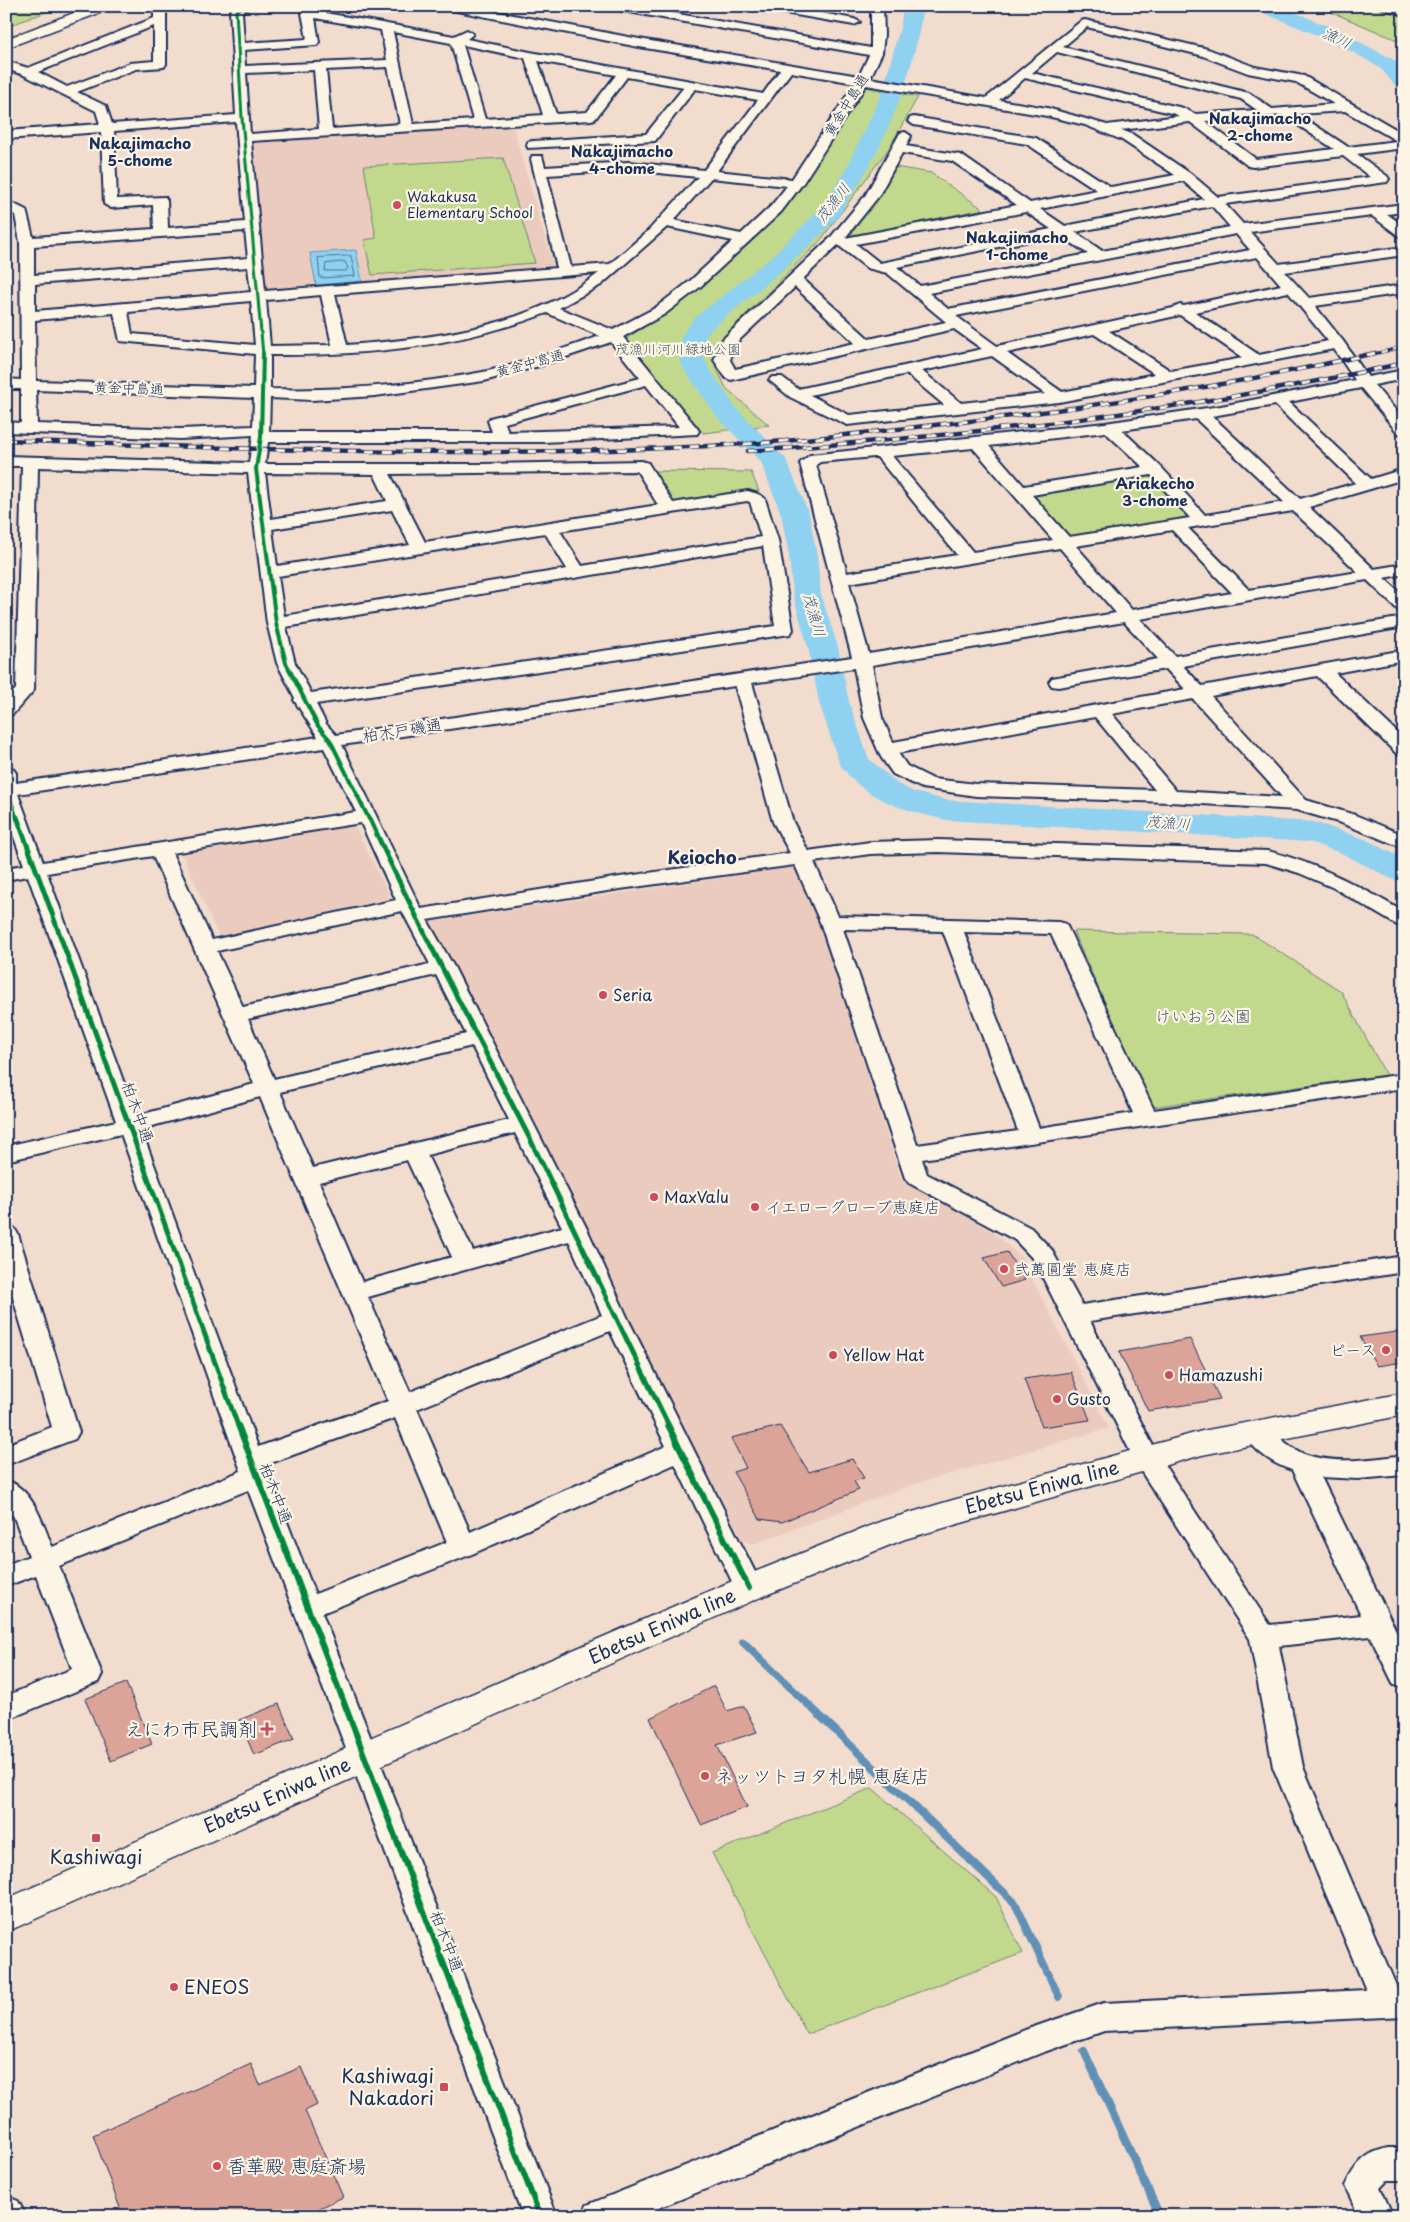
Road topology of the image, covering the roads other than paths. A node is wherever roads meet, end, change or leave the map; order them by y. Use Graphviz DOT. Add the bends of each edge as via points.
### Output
graph roads {
  1 [pos="80,6"];
  2 [pos="105,6"];
  3 [pos="160,6"];
  4 [pos="245,6"];
  5 [pos="322,6"];
  6 [pos="449,6"];
  7 [pos="612,6"];
  8 [pos="696,6"];
  9 [pos="761,6"];
  10 [pos="854,6"];
  11 [pos="877,6"];
  12 [pos="1386,6"];
  13 [pos="1404,12"];
  14 [pos="308,13"];
  15 [pos="499,16"];
  16 [pos="678,19"];
  17 [pos="159,20"];
  18 [pos="386,27"];
  19 [pos="6,35"];
  20 [pos="853,35"];
  21 [pos="456,40"];
  22 [pos="639,43"];
  23 [pos="6,44"];
  24 [pos="238,47"];
  25 [pos="1054,48"];
  26 [pos="876,53"];
  27 [pos="530,56"];
  28 [pos="394,63"];
  29 [pos="6,65"];
  30 [pos="320,67"];
  31 [pos="788,68"];
  32 [pos="597,69"];
  33 [pos="240,70"];
  34 [pos="28,72"];
  35 [pos="624,73"];
  36 [pos="1022,74"];
  37 [pos="869,81"];
  38 [pos="693,84"];
  39 [pos="68,91"];
  40 [pos="932,93"];
  41 [pos="766,98"];
  42 [pos="989,102"];
  43 [pos="1345,107"];
  44 [pos="1285,111"];
  45 [pos="1269,112"];
  46 [pos="242,118"];
  47 [pos="1193,118"];
  48 [pos="550,119"];
  49 [pos="523,120"];
  50 [pos="914,121"];
  51 [pos="480,123"];
  52 [pos="107,127"];
  53 [pos="407,128"];
  54 [pos="1108,128"];
  55 [pos="326,132"];
  56 [pos="6,135"];
  57 [pos="245,138"];
  58 [pos="1404,141"];
  59 [pos="533,146"];
  60 [pos="898,148"];
  61 [pos="1345,151"];
  62 [pos="542,171"];
  63 [pos="710,174"];
  64 [pos="1186,177"];
  65 [pos="796,183"];
  66 [pos="1107,191"];
  67 [pos="1215,201"];
  68 [pos="6,204"];
  69 [pos="1028,206"];
  70 [pos="1404,208"];
  71 [pos="1375,212"];
  72 [pos="664,222"];
  73 [pos="252,226"];
  74 [pos="1239,229"];
  75 [pos="1062,230"];
  76 [pos="161,232"];
  77 [pos="1404,234"];
  78 [pos="744,239"];
  79 [pos="840,241"];
  80 [pos="27,242"];
  81 [pos="1404,251"];
  82 [pos="1260,252"];
  83 [pos="1100,256"];
  84 [pos="255,262"];
  85 [pos="613,268"];
  86 [pos="1276,269"];
  87 [pos="892,270"];
  88 [pos="565,272"];
  89 [pos="795,279"];
  90 [pos="26,280"];
  91 [pos="1291,287"];
  92 [pos="1404,289"];
  93 [pos="327,290"];
  94 [pos="920,291"];
  95 [pos="257,296"];
  96 [pos="1305,303"];
  97 [pos="120,308"];
  98 [pos="547,308"];
  99 [pos="1180,310"];
  100 [pos="28,316"];
  101 [pos="951,319"];
  102 [pos="1095,328"];
  103 [pos="614,336"];
  104 [pos="864,344"];
  105 [pos="1338,344"];
  106 [pos="264,350"];
  107 [pos="341,350"];
  108 [pos="994,351"];
  109 [pos="1257,360"];
  110 [pos="911,370"];
  111 [pos="1404,374"];
  112 [pos="1170,377"];
  113 [pos="648,380"];
  114 [pos="777,380"];
  115 [pos="1364,382"];
  116 [pos="6,384"];
  117 [pos="30,385"];
  118 [pos="262,392"];
  119 [pos="796,394"];
  120 [pos="1059,397"];
  121 [pos="1278,400"];
  122 [pos="959,409"];
  123 [pos="1198,413"];
  124 [pos="6,427"];
  125 [pos="1110,427"];
  126 [pos="1402,427"];
  127 [pos="29,428"];
  128 [pos="261,433"];
  129 [pos="502,437"];
  130 [pos="978,443"];
  131 [pos="882,452"];
  132 [pos="6,462"];
  133 [pos="30,462"];
  134 [pos="256,469"];
  135 [pos="379,469"];
  136 [pos="1155,470"];
  137 [pos="1404,474"];
  138 [pos="1368,484"];
  139 [pos="1020,492"];
  140 [pos="396,504"];
  141 [pos="1298,505"];
  142 [pos="668,509"];
  143 [pos="1202,520"];
  144 [pos="1174,524"];
  145 [pos="263,525"];
  146 [pos="550,528"];
  147 [pos="770,540"];
  148 [pos="1064,542"];
  149 [pos="420,548"];
  150 [pos="969,559"];
  151 [pos="1404,569"];
  152 [pos="269,572"];
  153 [pos="577,572"];
  154 [pos="1370,574"];
  155 [pos="840,579"];
  156 [pos="1244,595"];
  157 [pos="1404,606"];
  158 [pos="1128,616"];
  159 [pos="1404,622"];
  160 [pos="276,623"];
  161 [pos="1404,655"];
  162 [pos="855,662"];
  163 [pos="1170,662"];
  164 [pos="1321,670"];
  165 [pos="742,679"];
  166 [pos="1058,682"];
  167 [pos="1197,692"];
  168 [pos="303,700"];
  169 [pos="6,710"];
  170 [pos="1099,710"];
  171 [pos="330,740"];
  172 [pos="886,749"];
  173 [pos="1404,750"];
  174 [pos="7,785"];
  175 [pos="1170,796"];
  176 [pos="1299,804"];
  177 [pos="368,816"];
  178 [pos="1402,839"];
  179 [pos="160,850"];
  180 [pos="801,856"];
  181 [pos="36,869"];
  182 [pos="6,874"];
  183 [pos="411,910"];
  184 [pos="1404,921"];
  185 [pos="830,922"];
  186 [pos="951,925"];
  187 [pos="206,947"];
  188 [pos="443,968"];
  189 [pos="236,1015"];
  190 [pos="479,1038"];
  191 [pos="1404,1081"];
  192 [pos="266,1088"];
  193 [pos="1148,1118"];
  194 [pos="522,1124"];
  195 [pos="129,1125"];
  196 [pos="1031,1137"];
  197 [pos="414,1151"];
  198 [pos="910,1153"];
  199 [pos="6,1154"];
  200 [pos="305,1178"];
  201 [pos="576,1231"];
  202 [pos="6,1234"];
  203 [pos="466,1261"];
  204 [pos="1404,1264"];
  205 [pos="355,1292"];
  206 [pos="1075,1315"];
  207 [pos="616,1319"];
  208 [pos="1404,1404"];
  209 [pos="403,1405"];
  210 [pos="1257,1434"];
  211 [pos="682,1450"];
  212 [pos="6,1455"];
  213 [pos="1146,1458"];
  214 [pos="1302,1464"];
  215 [pos="1404,1465"];
  216 [pos="253,1468"];
  217 [pos="6,1490"];
  218 [pos="463,1547"];
  219 [pos="44,1560"];
  220 [pos="6,1576"];
  221 [pos="749,1588"];
  222 [pos="307,1608"];
  223 [pos="1378,1624"];
  224 [pos="1263,1637"];
  225 [pos="1404,1677"];
  226 [pos="6,1709"];
  227 [pos="362,1757"];
  228 [pos="6,1916"];
  229 [pos="1396,2002"];
  230 [pos="1404,2164"];
  231 [pos="6,2212"];
  232 [pos="9,2216"];
  233 [pos="540,2216"];
  234 [pos="599,2216"];
  235 [pos="1376,2216"];
  1 -- 19 [label="main road"];
  2 -- 23 [label="main road"];
  3 -- 17 [label="street"];
  4 -- 24 [label="street" via="236,11"];
  5 -- 14 [label="street"];
  6 -- 15 [label="street"];
  7 -- 16 [label="street"];
  8 -- 16 [label="street"];
  9 -- 20 [label="street"];
  10 -- 20 [label="street"];
  11 -- 26 [label="street, 黄金中島通"];
  12 -- 13 [label="street"];
  14 -- 18 [label="street"];
  14 -- 24 [label="street" via="313,42"];
  15 -- 21 [label="street"];
  15 -- 22 [label="street"];
  16 -- 20 [label="street"];
  16 -- 22 [label="street"];
  17 -- 34 [label="street"];
  17 -- 39 [label="street" via="160,64 134,66"];
  18 -- 21 [label="street"];
  18 -- 28 [label="street"];
  20 -- 26 [label="street"];
  21 -- 27 [label="street"];
  21 -- 51 [label="street"];
  22 -- 31 [label="street"];
  22 -- 32 [label="street"];
  24 -- 33 [label="street"];
  25 -- 36 [label="street"];
  25 -- 43 [label="street" via="1085,23 1204,52 1252,70 1300,79"];
  25 -- 45 [label="street" via="1245,96"];
  26 -- 37 [label="street, 黄金中島通"];
  27 -- 32 [label="street"];
  27 -- 48 [label="street"];
  28 -- 30 [label="street"];
  28 -- 53 [label="street"];
  29 -- 34 [label="street"];
  30 -- 33 [label="street"];
  30 -- 55 [label="street"];
  31 -- 37 [label="street"];
  31 -- 41 [label="street"];
  32 -- 35 [label="street"];
  33 -- 46 [label="street"];
  34 -- 39 [label="street"];
  35 -- 38 [label="street"];
  35 -- 48 [label="street" via="591,116"];
  36 -- 42 [label="street"];
  36 -- 47 [label="street" via="1179,110"];
  37 -- 40 [label="street"];
  37 -- 65 [label="street, 黄金中島通"];
  38 -- 41 [label="street"];
  38 -- 59 [label="street" via="650,138"];
  39 -- 52 [label="street" via="102,109"];
  40 -- 42 [label="street"];
  40 -- 50 [label="street"];
  41 -- 63 [label="street"];
  42 -- 54 [label="street"];
  43 -- 44 [label="street"];
  43 -- 58 [label="street"];
  44 -- 45 [label="street"];
  44 -- 61 [label="street"];
  45 -- 47 [label="street"];
  46 -- 52 [label="street"];
  46 -- 57 [label="street"];
  47 -- 54 [label="street"];
  47 -- 61 [label="street" via="1253,163"];
  48 -- 49 [label="street"];
  49 -- 51 [label="street"];
  49 -- 59 [label="street"];
  50 -- 60 [label="street"];
  50 -- 66 [label="street" via="1031,141"];
  51 -- 53 [label="street"];
  52 -- 56 [label="street"];
  52 -- 76 [label="street" via="111,204 160,200"];
  53 -- 55 [label="street"];
  54 -- 64 [label="street"];
  55 -- 57 [label="street"];
  57 -- 73 [label="street"];
  58 -- 61 [label="street" via="1400,145"];
  59 -- 62 [label="street"];
  60 -- 69 [label="street" via="956,158"];
  60 -- 79 [label="street" via="871,197"];
  61 -- 67 [label="street" via="1382,179"];
  62 -- 63 [label="street" via="629,166"];
  62 -- 88 [label="street"];
  63 -- 65 [label="street"];
  63 -- 72 [label="street"];
  64 -- 66 [label="street"];
  64 -- 67 [label="street"];
  65 -- 78 [label="street, 黄金中島通"];
  66 -- 69 [label="street"];
  67 -- 74 [label="street"];
  67 -- 75 [label="street"];
  68 -- 80 [label="street" via="21,213"];
  69 -- 75 [label="street"];
  69 -- 79 [label="street"];
  70 -- 71 [label="street"];
  71 -- 74 [label="street"];
  71 -- 77 [label="street"];
  72 -- 78 [label="street"];
  72 -- 85 [label="street"];
  73 -- 76 [label="street"];
  73 -- 84 [label="street"];
  74 -- 82 [label="street"];
  74 -- 83 [label="street"];
  75 -- 83 [label="street"];
  75 -- 87 [label="street" via="886,265"];
  76 -- 80 [label="street"];
  78 -- 103 [label="street, 黄金中島通" via="660,311"];
  79 -- 87 [label="street" via="872,265"];
  79 -- 89 [label="street"];
  80 -- 90 [label="street"];
  81 -- 86 [label="street"];
  82 -- 86 [label="street"];
  82 -- 101 [label="street"];
  83 -- 94 [label="street"];
  84 -- 90 [label="street"];
  84 -- 95 [label="street"];
  85 -- 88 [label="street"];
  85 -- 98 [label="street" via="586,289"];
  86 -- 91 [label="street"];
  87 -- 94 [label="street"];
  88 -- 93 [label="street"];
  89 -- 104 [label="street"];
  89 -- 104 [label="street" via="728,342 722,360 731,375"];
  90 -- 100 [label="street"];
  91 -- 96 [label="street"];
  91 -- 99 [label="street"];
  92 -- 96 [label="street"];
  93 -- 95 [label="street"];
  93 -- 107 [label="street"];
  94 -- 101 [label="street"];
  95 -- 97 [label="street"];
  95 -- 106 [label="street"];
  96 -- 105 [label="street"];
  97 -- 100 [label="street"];
  97 -- 106 [label="street" via="125,338"];
  98 -- 103 [label="street"];
  98 -- 107 [label="street" via="465,333"];
  99 -- 102 [label="street"];
  99 -- 109 [label="street"];
  100 -- 117 [label="street"];
  101 -- 104 [label="street"];
  101 -- 108 [label="street"];
  102 -- 108 [label="street"];
  102 -- 112 [label="street"];
  103 -- 113 [label="street"];
  103 -- 118 [label="street, 黄金中島通" via="534,363 436,384 376,392 312,395"];
  105 -- 109 [label="street"];
  105 -- 115 [label="street"];
  106 -- 107 [label="street"];
  106 -- 118 [label="street"];
  108 -- 110 [label="street"];
  108 -- 120 [label="street"];
  109 -- 112 [label="street"];
  110 -- 119 [label="street"];
  110 -- 122 [label="street"];
  111 -- 115 [label="street"];
  112 -- 120 [label="street"];
  113 -- 129 [label="street" via="496,421"];
  113 -- 129 [label="street" via="691,431"];
  114 -- 119 [label="street"];
  115 -- 121 [label="street"];
  115 -- 126 [label="street"];
  116 -- 117 [label="street, 黄金中島通"];
  117 -- 118 [label="street, 黄金中島通"];
  117 -- 127 [label="street"];
  118 -- 128 [label="street"];
  119 -- 122 [label="street" via="847,420"];
  120 -- 122 [label="street"];
  121 -- 123 [label="street"];
  121 -- 138 [label="street"];
  123 -- 125 [label="street"];
  123 -- 141 [label="street"];
  124 -- 127 [label="street"];
  125 -- 130 [label="street"];
  125 -- 136 [label="street"];
  127 -- 128 [label="street" via="180,434"];
  128 -- 129 [label="street"];
  128 -- 134 [label="street"];
  130 -- 131 [label="street"];
  130 -- 139 [label="street"];
  131 -- 150 [label="street"];
  131 -- 155 [label="street" via="816,458 808,463"];
  132 -- 133 [label="street"];
  133 -- 134 [label="street"];
  133 -- 169 [label="street" via="25,690"];
  134 -- 135 [label="street"];
  134 -- 145 [label="street"];
  135 -- 140 [label="street"];
  135 -- 142 [label="street" via="642,466"];
  136 -- 139 [label="street"];
  136 -- 143 [label="street"];
  137 -- 138 [label="street"];
  138 -- 141 [label="street"];
  139 -- 148 [label="street"];
  140 -- 145 [label="street"];
  140 -- 149 [label="street"];
  141 -- 143 [label="street"];
  141 -- 154 [label="street"];
  142 -- 146 [label="street"];
  142 -- 147 [label="street" via="748,496 757,499"];
  143 -- 144 [label="street"];
  144 -- 148 [label="street"];
  144 -- 156 [label="street"];
  145 -- 152 [label="street"];
  146 -- 149 [label="street"];
  146 -- 153 [label="street"];
  147 -- 153 [label="street"];
  147 -- 168 [label="street" via="784,630"];
  148 -- 150 [label="street"];
  148 -- 158 [label="street"];
  149 -- 152 [label="street"];
  150 -- 155 [label="street"];
  151 -- 154 [label="street, 柏木戸磯通"];
  152 -- 160 [label="street"];
  153 -- 160 [label="street"];
  154 -- 156 [label="street, 柏木戸磯通"];
  154 -- 157 [label="street"];
  155 -- 162 [label="street"];
  156 -- 158 [label="street, 柏木戸磯通"];
  158 -- 162 [label="street, 柏木戸磯通"];
  158 -- 163 [label="street"];
  159 -- 163 [label="street"];
  160 -- 168 [label="street" via="286,664"];
  161 -- 164 [label="street"];
  162 -- 165 [label="street, 柏木戸磯通"];
  162 -- 172 [label="street"];
  163 -- 166 [label="street"];
  163 -- 167 [label="street"];
  164 -- 167 [label="street"];
  164 -- 173 [label="street"];
  165 -- 171 [label="street, 柏木戸磯通"];
  165 -- 180 [label="street" via="782,822"];
  167 -- 170 [label="street"];
  167 -- 176 [label="street"];
  168 -- 171 [label="street"];
  170 -- 172 [label="street"];
  170 -- 175 [label="street"];
  171 -- 174 [label="street, 柏木戸磯通"];
  171 -- 177 [label="street"];
  172 -- 175 [label="street" via="900,770 929,784 976,790"];
  174 -- 181 [label="street, 柏木中通"];
  175 -- 176 [label="street"];
  176 -- 178 [label="street"];
  177 -- 179 [label="street"];
  177 -- 183 [label="street"];
  179 -- 181 [label="street"];
  179 -- 187 [label="street"];
  180 -- 183 [label="street"];
  180 -- 184 [label="street" via="870,848 938,846 1268,857 1341,884"];
  180 -- 185 [label="street"];
  181 -- 182 [label="street"];
  181 -- 195 [label="street, 柏木中通"];
  183 -- 187 [label="street"];
  183 -- 188 [label="street"];
  185 -- 186 [label="street"];
  185 -- 198 [label="street"];
  186 -- 193 [label="street" via="1059,928"];
  186 -- 196 [label="street"];
  187 -- 189 [label="street"];
  188 -- 189 [label="street"];
  188 -- 190 [label="street"];
  189 -- 192 [label="street"];
  190 -- 192 [label="street"];
  190 -- 194 [label="street"];
  191 -- 193 [label="street"];
  192 -- 195 [label="street"];
  192 -- 200 [label="street"];
  193 -- 196 [label="street"];
  194 -- 197 [label="street"];
  194 -- 201 [label="street"];
  195 -- 199 [label="street"];
  195 -- 216 [label="street, 柏木中通"];
  196 -- 198 [label="street"];
  197 -- 200 [label="street"];
  197 -- 203 [label="street"];
  198 -- 206 [label="street" via="918,1178 1024,1234 1043,1255"];
  200 -- 205 [label="street"];
  201 -- 203 [label="street"];
  201 -- 207 [label="street"];
  202 -- 212 [label="street" via="66,1432"];
  203 -- 205 [label="street"];
  204 -- 206 [label="street"];
  205 -- 209 [label="street"];
  206 -- 213 [label="street"];
  207 -- 209 [label="street"];
  207 -- 211 [label="street"];
  208 -- 210 [label="main road, Ebetsu Eniwa line"];
  209 -- 216 [label="street"];
  209 -- 218 [label="street"];
  210 -- 213 [label="main road, Ebetsu Eniwa line" via="1202,1443"];
  210 -- 214 [label="street" via="1282,1456"];
  211 -- 218 [label="street"];
  211 -- 221 [label="street"];
  213 -- 221 [label="main road, Ebetsu Eniwa line" via="894,1530"];
  213 -- 224 [label="street"];
  214 -- 215 [label="street" via="1326,1469"];
  214 -- 223 [label="street"];
  216 -- 219 [label="street"];
  216 -- 222 [label="street, 柏木中通"];
  217 -- 219 [label="street" via="25,1512"];
  218 -- 222 [label="street"];
  219 -- 220 [label="street"];
  219 -- 226 [label="street" via="88,1674"];
  221 -- 227 [label="main road, Ebetsu Eniwa line"];
  222 -- 227 [label="street, 柏木中通"];
  223 -- 224 [label="street"];
  223 -- 225 [label="street"];
  224 -- 229 [label="street" via="1288,1767"];
  227 -- 228 [label="main road, Ebetsu Eniwa line"];
  227 -- 233 [label="street, 柏木中通"];
  229 -- 234 [label="street" via="1104,2017 1036,2040"];
  230 -- 235 [label="street" via="1388,2162 1370,2170 1362,2186"];
  231 -- 232 [label="street"];
}
